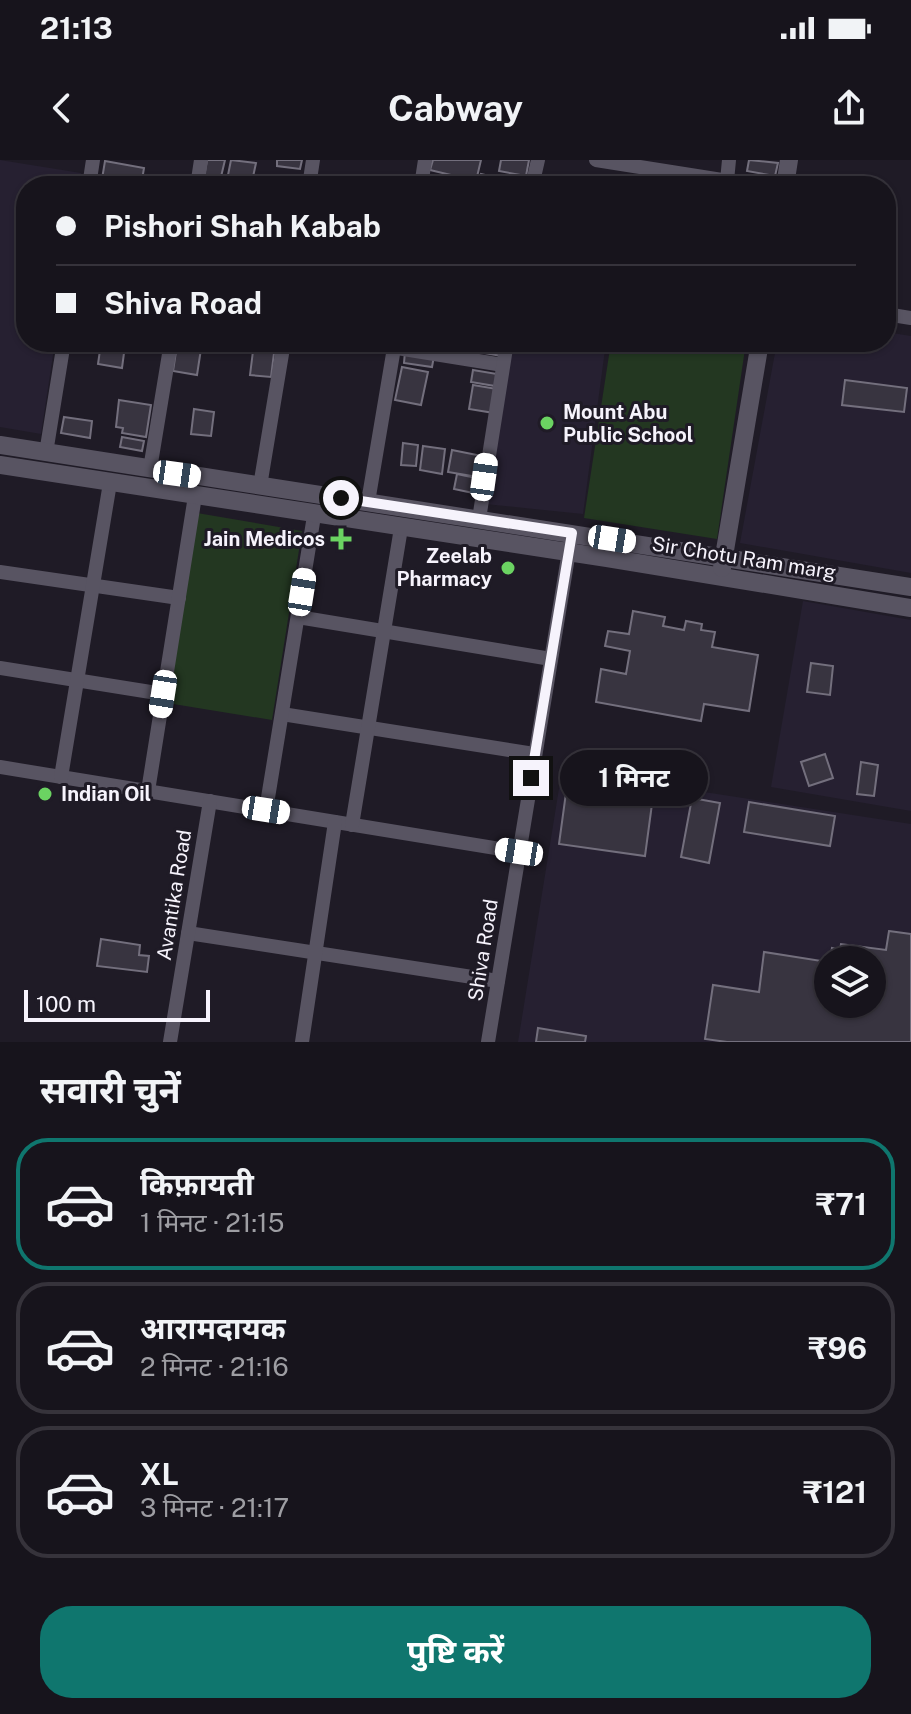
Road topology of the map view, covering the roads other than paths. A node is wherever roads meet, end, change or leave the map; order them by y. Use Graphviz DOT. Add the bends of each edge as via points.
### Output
graph roads {
  1 [pos="596,160"];
  2 [pos="614,161"];
  3 [pos="699,176"];
  4 [pos="62,352"];
  5 [pos="169,352"];
  6 [pos="282,352"];
  7 [pos="393,352"];
  8 [pos="432,352"];
  9 [pos="505,352"];
  10 [pos="758,352"];
  11 [pos="503,365"];
  12 [pos="0,445"];
  13 [pos="46,453"];
  14 [pos="0,465"];
  15 [pos="150,469"];
  16 [pos="110,483"];
  17 [pos="260,486"];
  18 [pos="195,496"];
  19 [pos="368,502"];
  20 [pos="314,516"];
  21 [pos="479,519"];
  22 [pos="401,528"];
  23 [pos="572,533"];
  24 [pos="569,552"];
  25 [pos="724,557"];
  26 [pos="0,572"];
  27 [pos="721,577"];
  28 [pos="92,586"];
  29 [pos="911,587"];
  30 [pos="179,598"];
  31 [pos="911,608"];
  32 [pos="298,617"];
  33 [pos="384,631"];
  34 [pos="551,659"];
  35 [pos="0,668"];
  36 [pos="75,681"];
  37 [pos="163,694"];
  38 [pos="282,714"];
  39 [pos="368,728"];
  40 [pos="534,754"];
  41 [pos="0,767"];
  42 [pos="61,777"];
  43 [pos="148,791"];
  44 [pos="210,801"];
  45 [pos="266,810"];
  46 [pos="335,822"];
  47 [pos="352,825"];
  48 [pos="519,852"];
  49 [pos="188,933"];
  50 [pos="315,953"];
  51 [pos="498,981"];
  52 [pos="170,1042"];
  53 [pos="302,1042"];
  54 [pos="488,1042"];
  1 -- 2 [label="street"];
  2 -- 3 [label="street"];
  4 -- 13 [label="street"];
  5 -- 15 [label="street"];
  6 -- 17 [label="street"];
  7 -- 19 [label="street"];
  8 -- 11 [label="street"];
  9 -- 11 [label="street"];
  10 -- 25 [label="street"];
  11 -- 21 [label="street"];
  12 -- 13 [label="street, Sir Chotu Ram marg"];
  13 -- 15 [label="street, Sir Chotu Ram marg"];
  14 -- 16 [label="street, Sir Chotu Ram marg"];
  15 -- 17 [label="street, Sir Chotu Ram marg"];
  16 -- 18 [label="street, Sir Chotu Ram marg"];
  16 -- 28 [label="street"];
  17 -- 19 [label="street, Sir Chotu Ram marg"];
  18 -- 20 [label="street, Sir Chotu Ram marg"];
  18 -- 30 [label="street"];
  19 -- 21 [label="street, Sir Chotu Ram marg"];
  20 -- 22 [label="street, Sir Chotu Ram marg"];
  20 -- 32 [label="street"];
  21 -- 23 [label="street, Sir Chotu Ram marg"];
  22 -- 24 [label="street, Sir Chotu Ram marg"];
  22 -- 33 [label="street"];
  23 -- 24 [label="street, Shiva Road"];
  23 -- 25 [label="street, Sir Chotu Ram marg"];
  24 -- 27 [label="street, Sir Chotu Ram marg"];
  24 -- 34 [label="street, Shiva Road"];
  25 -- 27 [label="street"];
  25 -- 29 [label="street, Sir Chotu Ram marg"];
  26 -- 28 [label="street"];
  27 -- 31 [label="street, Sir Chotu Ram marg"];
  28 -- 30 [label="street"];
  28 -- 36 [label="street"];
  30 -- 37 [label="street"];
  32 -- 33 [label="street"];
  32 -- 38 [label="street"];
  33 -- 34 [label="street"];
  33 -- 39 [label="street"];
  34 -- 40 [label="street, Shiva Road"];
  35 -- 36 [label="street"];
  36 -- 37 [label="street"];
  36 -- 42 [label="street"];
  37 -- 43 [label="street"];
  38 -- 39 [label="street"];
  38 -- 45 [label="street"];
  39 -- 40 [label="street"];
  39 -- 47 [label="street"];
  40 -- 48 [label="street, Shiva Road"];
  41 -- 42 [label="street"];
  42 -- 43 [label="street"];
  43 -- 44 [label="street"];
  44 -- 45 [label="street"];
  44 -- 49 [label="street, Avantika Road"];
  45 -- 46 [label="street"];
  46 -- 47 [label="street"];
  46 -- 50 [label="street"];
  47 -- 48 [label="street"];
  48 -- 51 [label="street, Shiva Road"];
  49 -- 50 [label="street"];
  49 -- 52 [label="street, Avantika Road"];
  50 -- 51 [label="street"];
  50 -- 53 [label="street"];
  51 -- 54 [label="street, Shiva Road"];
}
